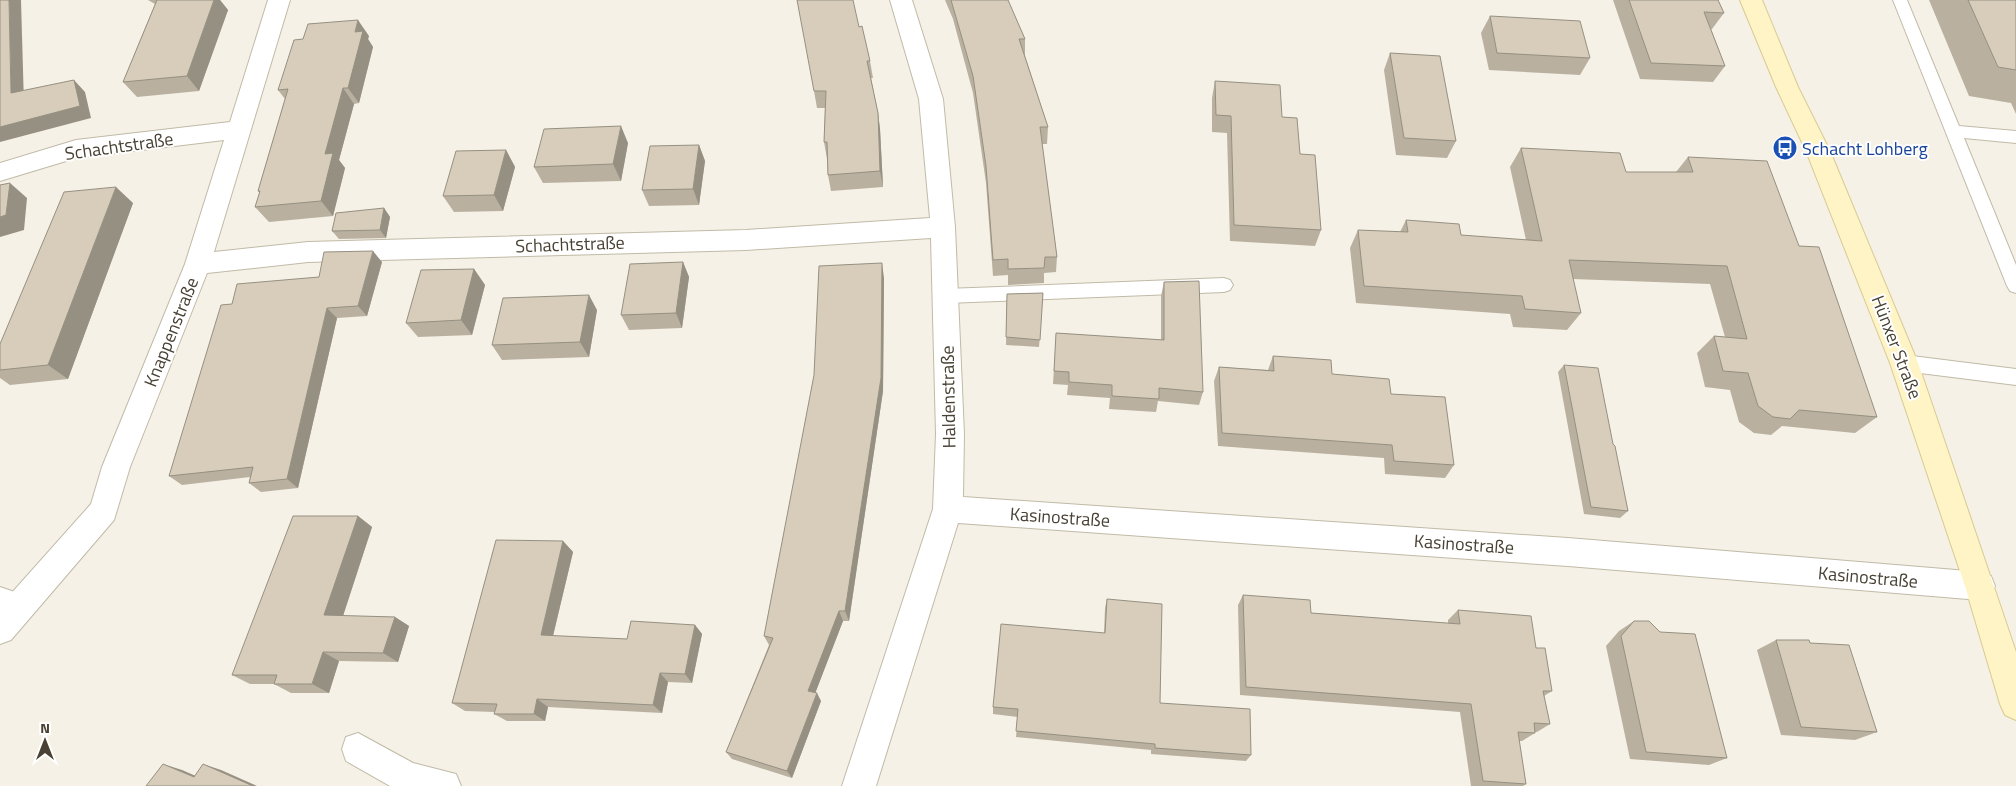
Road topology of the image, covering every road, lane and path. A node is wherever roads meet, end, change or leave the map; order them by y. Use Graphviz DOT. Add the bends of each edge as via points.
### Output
graph roads {
  1 [pos="279,0"];
  2 [pos="901,0"];
  3 [pos="1751,0"];
  4 [pos="1900,0"];
  5 [pos="240,130"];
  6 [pos="1954,131"];
  7 [pos="2016,137"];
  8 [pos="0,172"];
  9 [pos="943,226"];
  10 [pos="198,264"];
  11 [pos="1224,284"];
  12 [pos="2016,286"];
  13 [pos="946,296"];
  14 [pos="1904,363"];
  15 [pos="2016,377"];
  16 [pos="948,509"];
  17 [pos="1980,586"];
  18 [pos="11,601"];
  19 [pos="0,629"];
  20 [pos="2016,704"];
  21 [pos="358,749"];
  22 [pos="444,786"];
  23 [pos="860,786"];
  1 -- 5 [label="street, Knappenstraße"];
  2 -- 9 [label="street, Haldenstraße" via="931,99"];
  3 -- 14 [label="main road, Hünxer Straße" via="1818,151"];
  4 -- 6 [label="lane"];
  5 -- 8 [label="street, Schachtstraße" via="76,149"];
  5 -- 10 [label="street, Knappenstraße"];
  6 -- 7 [label="lane"];
  6 -- 12 [label="lane"];
  9 -- 10 [label="street, Schachtstraße" via="746,240 308,252"];
  9 -- 13 [label="street, Haldenstraße"];
  10 -- 18 [label="street, Knappenstraße" via="116,467 104,511"];
  11 -- 13 [label="lane"];
  13 -- 16 [label="street, Haldenstraße" via="950,434"];
  14 -- 15 [label="lane"];
  14 -- 17 [label="main road, Hünxer Straße"];
  16 -- 17 [label="street, Kasinostraße" via="1568,552"];
  16 -- 23 [label="street, Haldenstraße"];
  17 -- 20 [label="main road, Hünxer Straße"];
  18 -- 19 [label="street, Knappenstraße"];
  21 -- 22 [label="street" via="408,778"];
}
